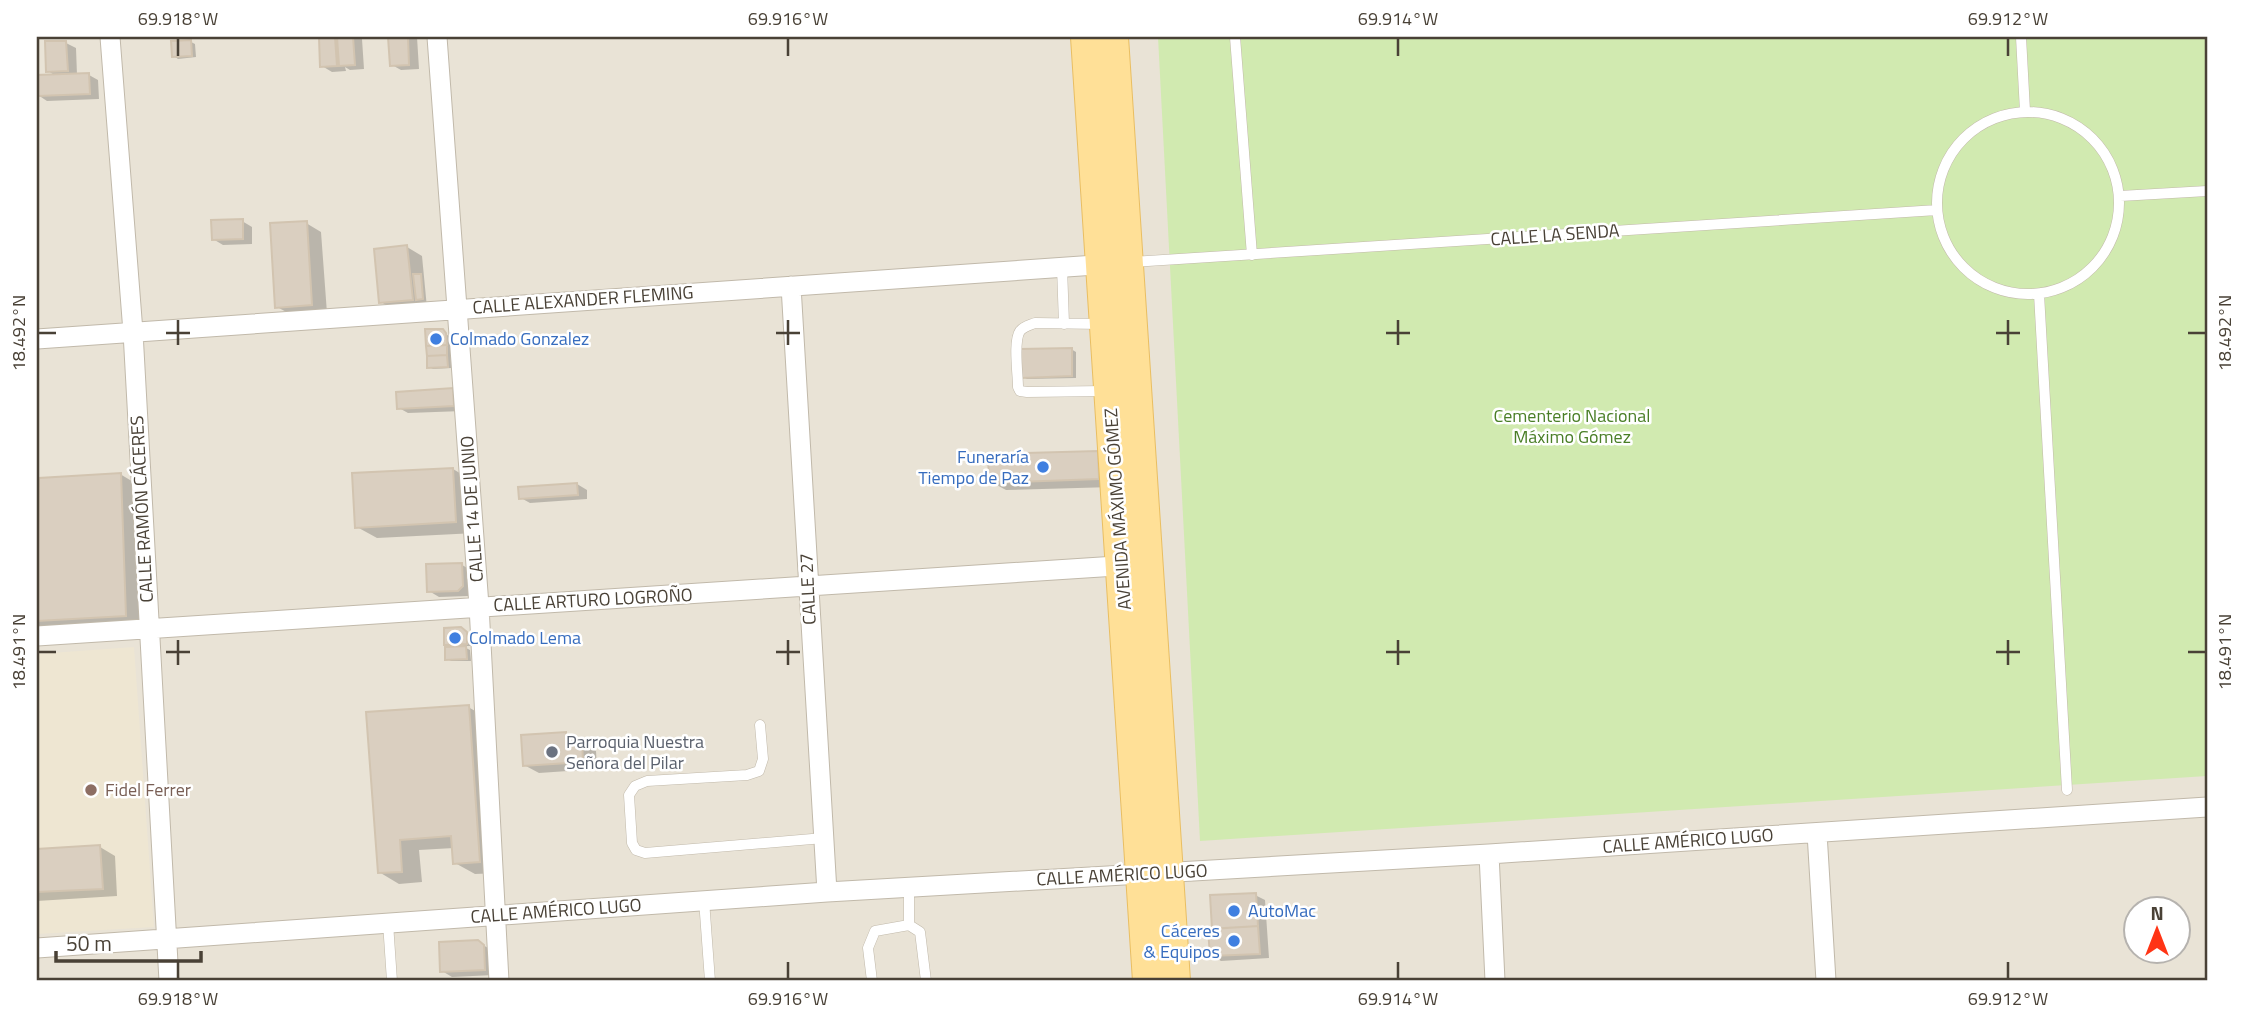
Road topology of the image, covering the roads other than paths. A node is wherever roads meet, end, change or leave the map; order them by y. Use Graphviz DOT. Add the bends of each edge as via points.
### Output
graph roads {
  1 [pos="110,37"];
  2 [pos="437,37"];
  3 [pos="1086,37"];
  4 [pos="1113,37"];
  5 [pos="1235,37"];
  6 [pos="2021,37"];
  7 [pos="2025,111"];
  8 [pos="2207,191"];
  9 [pos="2120,196"];
  10 [pos="1937,210"];
  11 [pos="1252,255"];
  12 [pos="1115,264"];
  13 [pos="1062,267"];
  14 [pos="791,286"];
  15 [pos="2039,294"];
  16 [pos="457,308"];
  17 [pos="1064,324"];
  18 [pos="1106,324"];
  19 [pos="132,332"];
  20 [pos="37,339"];
  21 [pos="1111,391"];
  22 [pos="1136,565"];
  23 [pos="807,587"];
  24 [pos="479,606"];
  25 [pos="149,629"];
  26 [pos="37,636"];
  27 [pos="760,725"];
  28 [pos="2067,790"];
  29 [pos="2207,807"];
  30 [pos="1817,833"];
  31 [pos="824,838"];
  32 [pos="1489,854"];
  33 [pos="1154,873"];
  34 [pos="909,888"];
  35 [pos="827,892"];
  36 [pos="704,900"];
  37 [pos="495,915"];
  38 [pos="388,923"];
  39 [pos="909,925"];
  40 [pos="166,940"];
  41 [pos="37,948"];
  42 [pos="169,981"];
  43 [pos="392,981"];
  44 [pos="499,981"];
  45 [pos="710,981"];
  46 [pos="872,981"];
  47 [pos="926,981"];
  48 [pos="1148,981"];
  49 [pos="1175,981"];
  50 [pos="1495,981"];
  51 [pos="1826,981"];
  1 -- 19 [label="street, CALLE RAMÓN CÁCERES"];
  2 -- 16 [label="street, CALLE 14 DE JUNIO"];
  3 -- 12 [label="main road, AVENIDA MÁXIMO GÓMEZ"];
  4 -- 12 [label="main road, AVENIDA MÁXIMO GÓMEZ"];
  5 -- 11 [label="lane"];
  6 -- 7 [label="lane"];
  7 -- 9 [label="lane" via="2057,116 2081,128 2105,152"];
  7 -- 10 [label="lane" via="1980,125 1963,138 1938,183"];
  8 -- 9 [label="lane"];
  9 -- 15 [label="lane" via="2116,231 2104,255 2080,279"];
  10 -- 11 [label="lane, CALLE LA SENDA"];
  10 -- 15 [label="lane" via="1943,236 1957,261 1980,281 2020,294"];
  11 -- 12 [label="lane, CALLE LA SENDA"];
  12 -- 13 [label="street, CALLE ALEXANDER FLEMING"];
  12 -- 18 [label="main road, AVENIDA MÁXIMO GÓMEZ"];
  12 -- 22 [label="main road, AVENIDA MÁXIMO GÓMEZ"];
  13 -- 14 [label="street, CALLE ALEXANDER FLEMING"];
  13 -- 17 [label="lane"];
  14 -- 16 [label="street, CALLE ALEXANDER FLEMING"];
  14 -- 23 [label="street, CALLE 27"];
  15 -- 28 [label="lane"];
  16 -- 19 [label="street, CALLE ALEXANDER FLEMING"];
  16 -- 24 [label="street, CALLE 14 DE JUNIO"];
  17 -- 18 [label="lane"];
  17 -- 21 [label="lane" via="1035,323 1020,332 1020,391"];
  18 -- 21 [label="main road, AVENIDA MÁXIMO GÓMEZ"];
  19 -- 20 [label="street, CALLE ALEXANDER FLEMING"];
  19 -- 25 [label="street, CALLE RAMÓN CÁCERES"];
  21 -- 22 [label="main road, AVENIDA MÁXIMO GÓMEZ"];
  22 -- 23 [label="street, CALLE ARTURO LOGROÑO"];
  22 -- 33 [label="main road, AVENIDA MÁXIMO GÓMEZ"];
  23 -- 24 [label="street, CALLE ARTURO LOGROÑO"];
  23 -- 31 [label="street, CALLE 27"];
  24 -- 25 [label="street, CALLE ARTURO LOGROÑO"];
  24 -- 37 [label="street, CALLE 14 DE JUNIO"];
  25 -- 26 [label="street, CALLE ARTURO LOGROÑO"];
  25 -- 40 [label="street, CALLE RAMÓN CÁCERES"];
  27 -- 31 [label="lane" via="763,759 759,771 647,781 635,786 629,795 632,843 645,853"];
  29 -- 30 [label="street, CALLE AMÉRICO LUGO"];
  30 -- 32 [label="street, CALLE AMÉRICO LUGO"];
  30 -- 51 [label="street"];
  31 -- 35 [label="street, CALLE 27"];
  32 -- 33 [label="street, CALLE AMÉRICO LUGO"];
  32 -- 50 [label="street"];
  33 -- 34 [label="street, CALLE AMÉRICO LUGO"];
  33 -- 48 [label="main road, AVENIDA MÁXIMO GÓMEZ"];
  33 -- 49 [label="main road, AVENIDA MÁXIMO GÓMEZ"];
  34 -- 35 [label="street, CALLE AMÉRICO LUGO"];
  34 -- 39 [label="lane"];
  35 -- 36 [label="street, CALLE AMÉRICO LUGO"];
  36 -- 37 [label="street, CALLE AMÉRICO LUGO"];
  36 -- 45 [label="lane"];
  37 -- 38 [label="street, CALLE AMÉRICO LUGO"];
  37 -- 44 [label="street, CALLE 14 DE JUNIO"];
  38 -- 40 [label="street, CALLE AMÉRICO LUGO"];
  38 -- 43 [label="lane"];
  39 -- 46 [label="lane" via="875,930 868,948"];
  39 -- 47 [label="lane" via="920,932"];
  40 -- 41 [label="street, CALLE AMÉRICO LUGO"];
  40 -- 42 [label="street, CALLE RAMÓN CÁCERES"];
}
